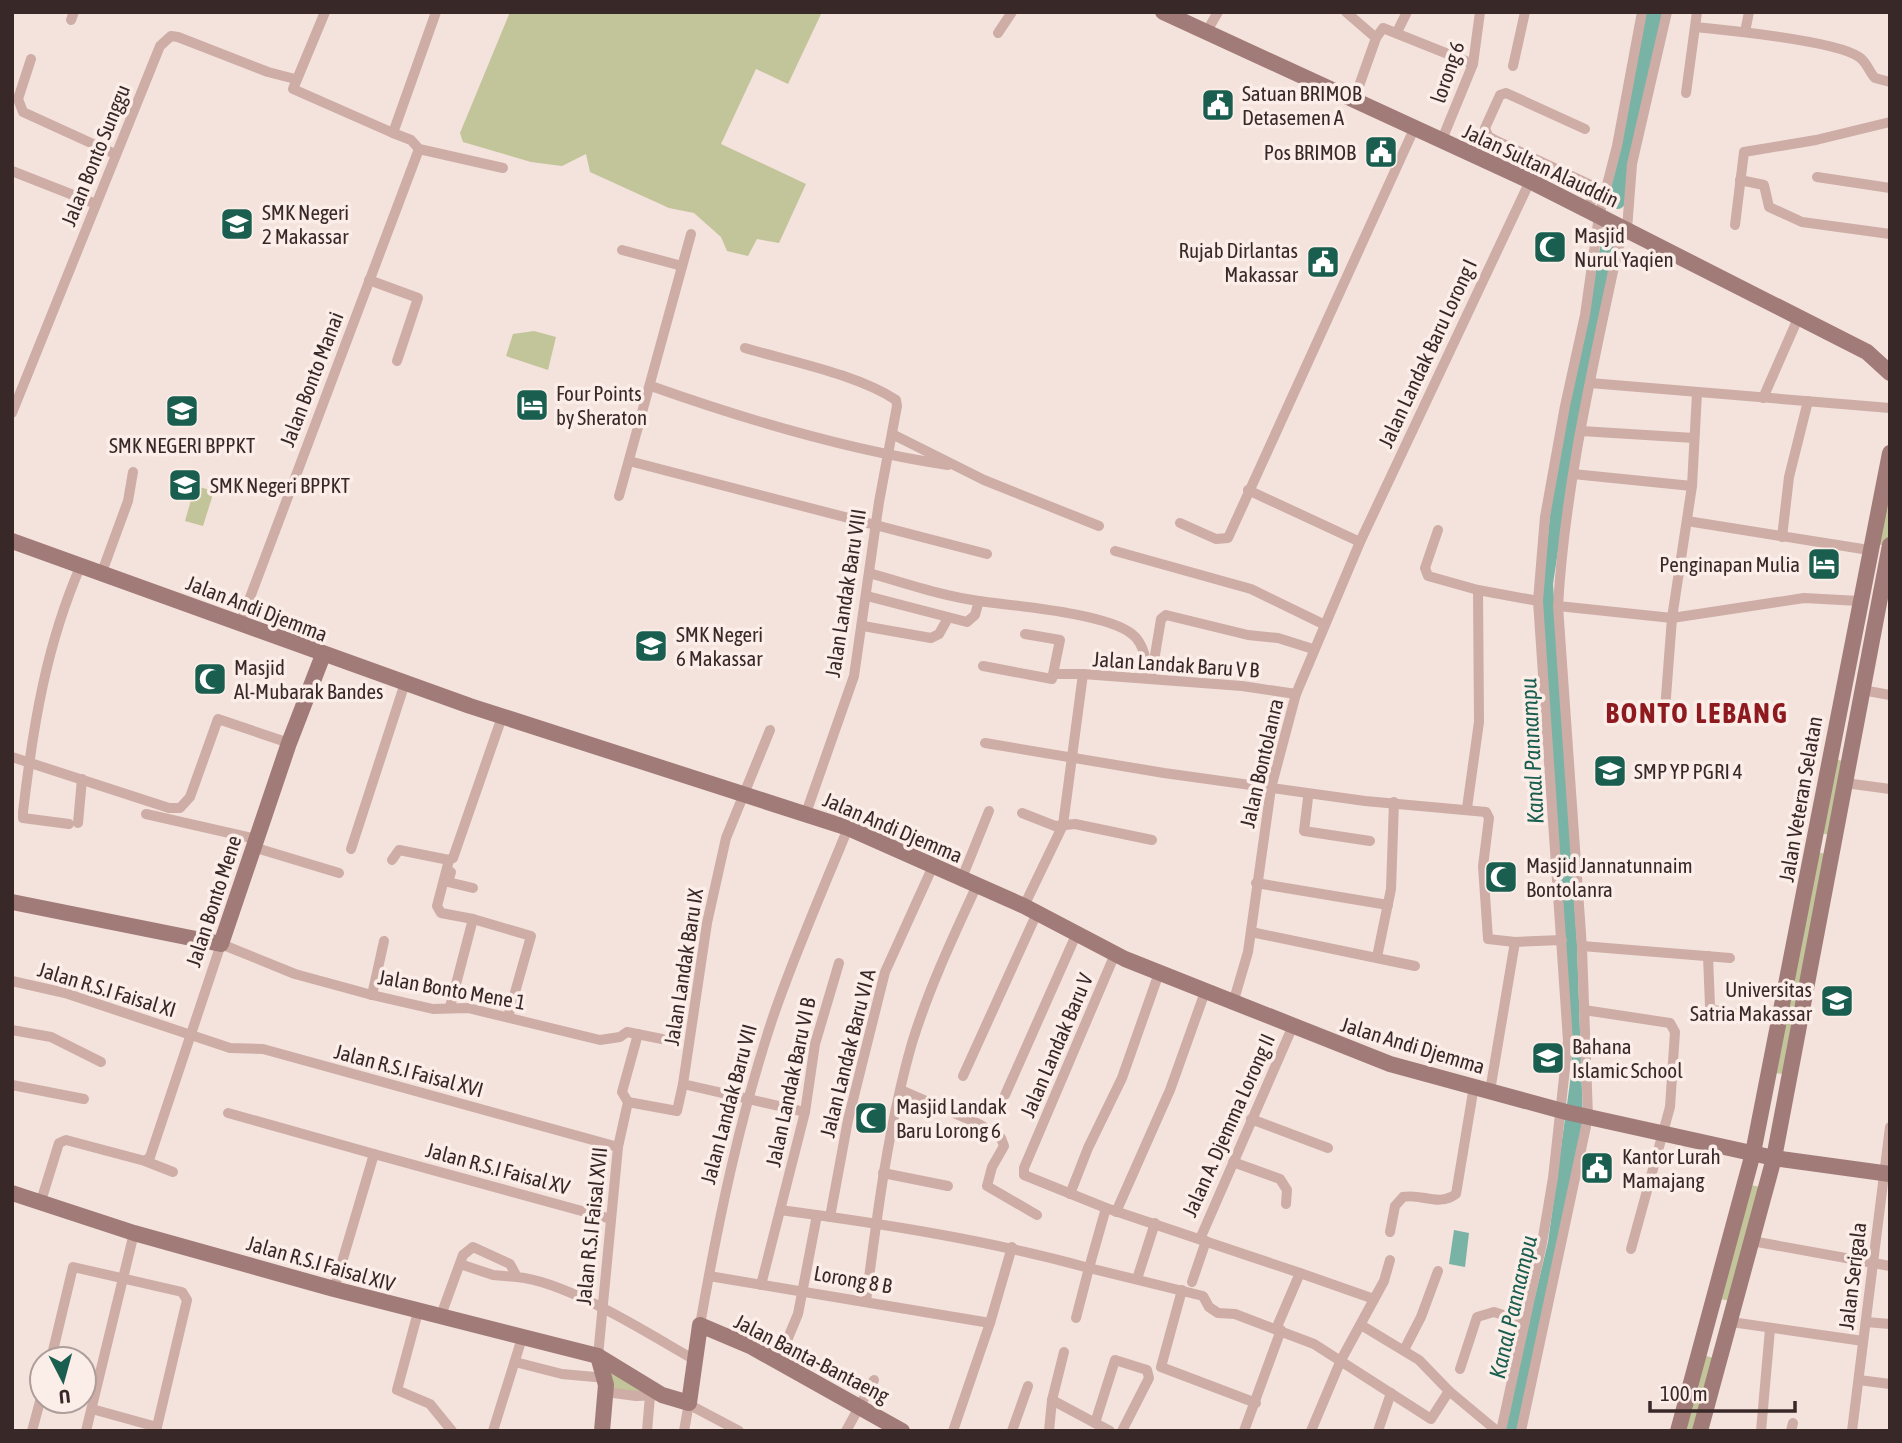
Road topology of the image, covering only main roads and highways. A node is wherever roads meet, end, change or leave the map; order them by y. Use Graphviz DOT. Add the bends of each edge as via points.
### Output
graph roads {
  1 [pos="1163,12"];
  2 [pos="1867,352"];
  3 [pos="1890,358"];
  4 [pos="1890,373"];
  5 [pos="1890,453"];
  6 [pos="12,541"];
  7 [pos="1890,545"];
  8 [pos="323,654"];
  9 [pos="1814,838"];
  10 [pos="1834,842"];
  11 [pos="12,902"];
  12 [pos="1754,1153"];
  13 [pos="1774,1158"];
  14 [pos="1886,1174"];
  15 [pos="12,1194"];
  16 [pos="700,1325"];
  17 [pos="1701,1349"];
  18 [pos="598,1356"];
  19 [pos="1721,1356"];
  20 [pos="688,1404"];
  21 [pos="602,1431"];
  22 [pos="902,1431"];
  23 [pos="1678,1431"];
  24 [pos="1700,1431"];
  1 -- 2 [label="main road, Jalan Sultan Alauddin" via="1530,181"];
  2 -- 3 [label="main road"];
  2 -- 4 [label="main road, Jalan Sultan Alauddin"];
  5 -- 9 [label="main road, Jalan Veteran Selatan"];
  6 -- 8 [label="main road, Jalan Andi Djemma"];
  7 -- 10 [label="main road, Jalan Veteran Selatan"];
  8 -- 11 [label="main road, Jalan Bonto Mene" via="221,944"];
  8 -- 12 [label="main road, Jalan Andi Djemma" via="848,828 1031,910 1115,954 1390,1064 1564,1111"];
  9 -- 10 [label="main road"];
  9 -- 12 [label="main road, Jalan Veteran Selatan"];
  10 -- 13 [label="main road, Jalan Veteran Selatan"];
  12 -- 13 [label="main road"];
  12 -- 17 [label="main road, Jalan Veteran Selatan"];
  13 -- 14 [label="main road"];
  13 -- 19 [label="main road, Jalan Veteran Selatan"];
  15 -- 18 [label="main road, Jalan R.S.I Faisal XIV" via="334,1289"];
  16 -- 20 [label="main road, Jalan Landak Baru VII"];
  16 -- 22 [label="main road, Jalan Banta-Bantaeng" via="860,1405"];
  17 -- 19 [label="main road"];
  17 -- 23 [label="main road, Jalan Veteran Selatan"];
  18 -- 20 [label="main road, Jalan R.S.I Faisal XIV" via="656,1395"];
  18 -- 21 [label="main road" via="606,1385"];
  19 -- 24 [label="main road, Jalan Veteran Selatan"];
}
